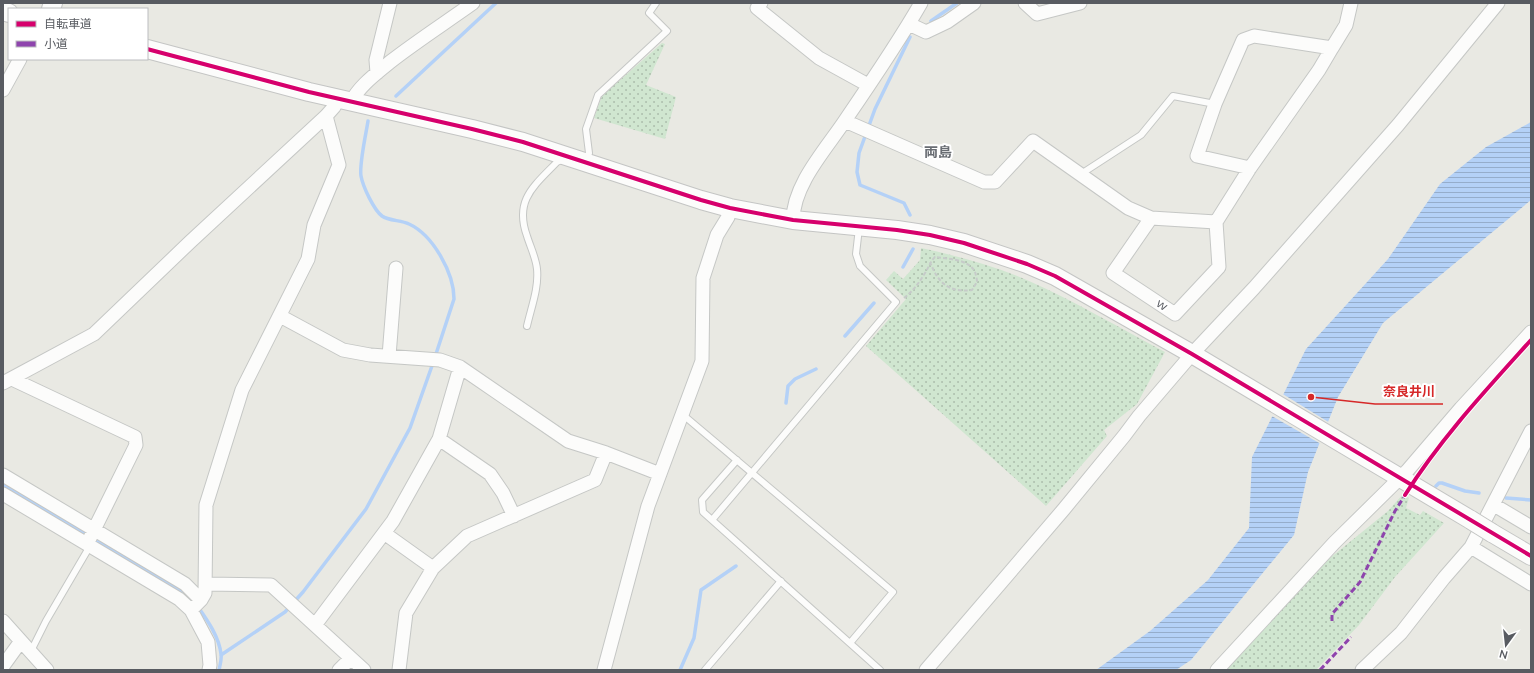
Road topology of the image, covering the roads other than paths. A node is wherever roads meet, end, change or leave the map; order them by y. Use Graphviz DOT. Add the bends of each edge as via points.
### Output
graph roads {
  1 [pos="390,3"];
  2 [pos="473,3"];
  3 [pos="656,3"];
  4 [pos="761,3"];
  5 [pos="921,3"];
  6 [pos="974,3"];
  7 [pos="1025,3"];
  8 [pos="1080,3"];
  9 [pos="1351,3"];
  10 [pos="1493,4"];
  11 [pos="909,24"];
  12 [pos="1332,48"];
  13 [pos="148,49"];
  14 [pos="19,60"];
  15 [pos="377,73"];
  16 [pos="868,85"];
  17 [pos="3,90"];
  18 [pos="345,100"];
  19 [pos="1215,104"];
  20 [pos="326,116"];
  21 [pos="845,121"];
  22 [pos="567,156"];
  23 [pos="585,162"];
  24 [pos="1250,168"];
  25 [pos="1081,175"];
  26 [pos="730,208"];
  27 [pos="1151,218"];
  28 [pos="794,220"];
  29 [pos="1216,222"];
  30 [pos="859,226"];
  31 [pos="396,268"];
  32 [pos="280,316"];
  33 [pos="527,326"];
  34 [pos="1531,332"];
  35 [pos="390,356"];
  36 [pos="1195,356"];
  37 [pos="460,367"];
  38 [pos="7,381"];
  39 [pos="682,414"];
  40 [pos="1531,431"];
  41 [pos="439,439"];
  42 [pos="606,453"];
  43 [pos="736,460"];
  44 [pos="752,472"];
  45 [pos="660,474"];
  46 [pos="3,475"];
  47 [pos="1398,477"];
  48 [pos="3,494"];
  49 [pos="1494,505"];
  50 [pos="514,516"];
  51 [pos="712,520"];
  52 [pos="1531,527"];
  53 [pos="384,533"];
  54 [pos="90,539"];
  55 [pos="1471,547"];
  56 [pos="1531,556"];
  57 [pos="433,568"];
  58 [pos="781,581"];
  59 [pos="206,584"];
  60 [pos="1531,584"];
  61 [pos="196,605"];
  62 [pos="3,621"];
  63 [pos="315,625"];
  64 [pos="21,641"];
  65 [pos="850,643"];
  66 [pos="31,651"];
  67 [pos="351,658"];
  68 [pos="3,666"];
  69 [pos="47,670"];
  70 [pos="209,670"];
  71 [pos="339,670"];
  72 [pos="364,670"];
  73 [pos="399,670"];
  74 [pos="604,670"];
  75 [pos="705,670"];
  76 [pos="880,670"];
  77 [pos="926,670"];
  78 [pos="1217,670"];
  79 [pos="1362,670"];
  1 -- 15 [label="street" via="376,60"];
  2 -- 15 [label="street"];
  3 -- 23 [label="lane" via="649,13 667,31 598,95 586,129 589,153"];
  4 -- 16 [label="street" via="757,8 819,58"];
  5 -- 11 [label="street"];
  6 -- 11 [label="street" via="947,22 926,32"];
  7 -- 8 [label="street" via="1037,14"];
  9 -- 12 [label="street" via="1346,25"];
  10 -- 36 [label="street" via="1398,125"];
  11 -- 16 [label="street"];
  12 -- 19 [label="street" via="1254,36 1243,40"];
  12 -- 24 [label="street"];
  13 -- 18 [label="street"];
  14 -- 17 [label="street"];
  15 -- 18 [label="street"];
  16 -- 21 [label="street"];
  18 -- 20 [label="street"];
  18 -- 22 [label="street" via="524,142"];
  19 -- 24 [label="street" via="1198,156"];
  19 -- 25 [label="lane" via="1173,96 1141,135"];
  20 -- 32 [label="street" via="339,165 314,225 308,259"];
  20 -- 38 [label="street" via="94,334"];
  21 -- 25 [label="street" via="984,182 995,182 1034,141"];
  21 -- 28 [label="street" via="805,178 794,212"];
  22 -- 23 [label="street"];
  22 -- 33 [label="lane" via="557,162 528,193 523,209 524,228 537,266 538,279"];
  23 -- 26 [label="street"];
  24 -- 29 [label="street"];
  25 -- 27 [label="street" via="1128,208"];
  26 -- 28 [label="street"];
  26 -- 39 [label="street" via="717,236 703,278 702,361"];
  27 -- 29 [label="street"];
  27 -- 29 [label="street, ｗ" via="1114,273 1175,314 1219,267"];
  28 -- 30 [label="street"];
  30 -- 36 [label="street" via="930,235 964,243 1027,264 1055,276"];
  30 -- 44 [label="lane" via="856,254 860,266 896,302"];
  31 -- 35 [label="street"];
  32 -- 35 [label="street" via="343,350"];
  32 -- 59 [label="street" via="242,390 206,505"];
  34 -- 47 [label="street"];
  35 -- 37 [label="street" via="440,360"];
  36 -- 47 [label="street"];
  36 -- 77 [label="street" via="1139,416"];
  37 -- 41 [label="street"];
  37 -- 42 [label="street" via="568,441"];
  38 -- 54 [label="street" via="135,437 136,445"];
  39 -- 43 [label="lane"];
  39 -- 45 [label="street"];
  40 -- 49 [label="street"];
  41 -- 50 [label="street" via="490,474"];
  41 -- 53 [label="street"];
  42 -- 45 [label="street"];
  42 -- 50 [label="street" via="596,480"];
  43 -- 44 [label="lane"];
  43 -- 51 [label="lane" via="702,500 703,512"];
  44 -- 51 [label="lane"];
  44 -- 65 [label="lane" via="893,592"];
  45 -- 74 [label="street" via="648,506"];
  46 -- 54 [label="street"];
  47 -- 56 [label="street, bridge"];
  47 -- 78 [label="street"];
  48 -- 54 [label="street"];
  49 -- 52 [label="street"];
  49 -- 55 [label="street"];
  50 -- 57 [label="street" via="467,536"];
  51 -- 58 [label="lane"];
  53 -- 57 [label="street"];
  53 -- 63 [label="street"];
  54 -- 61 [label="street" via="179,599"];
  54 -- 66 [label="lane"];
  55 -- 60 [label="street"];
  55 -- 79 [label="street" via="1401,633"];
  57 -- 73 [label="street" via="406,613"];
  58 -- 65 [label="lane"];
  58 -- 75 [label="lane"];
  59 -- 61 [label="street" via="205,593"];
  59 -- 63 [label="street" via="271,585"];
  61 -- 70 [label="street" via="208,642"];
  62 -- 64 [label="street"];
  63 -- 67 [label="street"];
  64 -- 66 [label="street"];
  64 -- 68 [label="street"];
  65 -- 76 [label="lane"];
  66 -- 69 [label="street"];
  67 -- 71 [label="street"];
  67 -- 72 [label="street"];
}
